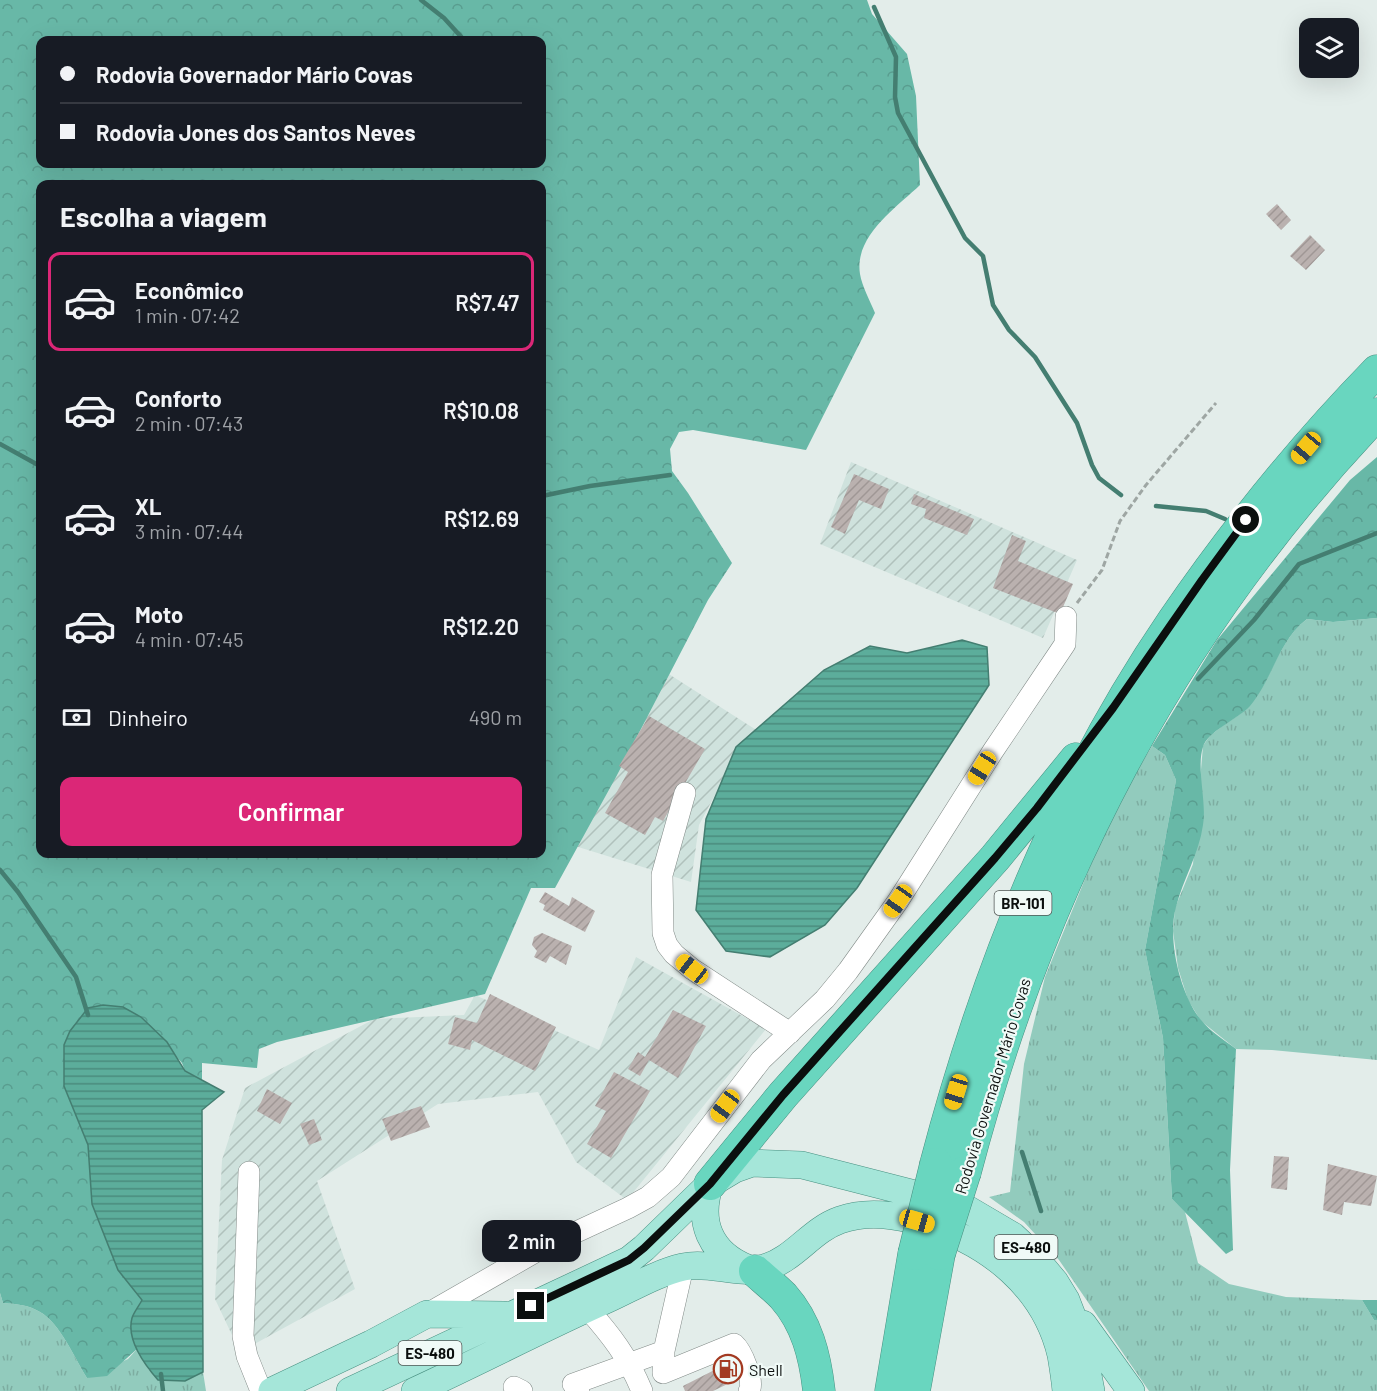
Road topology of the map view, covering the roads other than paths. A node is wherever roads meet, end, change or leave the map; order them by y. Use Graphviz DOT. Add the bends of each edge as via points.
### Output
graph roads {
  1 [pos="1377,371"];
  2 [pos="1377,414"];
  3 [pos="1066,617"];
  4 [pos="1149,659"];
  5 [pos="685,793"];
  6 [pos="790,1033"];
  7 [pos="950,1168"];
  8 [pos="249,1172"];
  9 [pos="710,1184"];
  10 [pos="927,1254"];
  11 [pos="683,1267"];
  12 [pos="755,1271"];
  13 [pos="1066,1300"];
  14 [pos="587,1308"];
  15 [pos="427,1314"];
  16 [pos="511,1316"];
  17 [pos="664,1351"];
  18 [pos="637,1379"];
  19 [pos="667,1382"];
  20 [pos="576,1387"];
  21 [pos="261,1391"];
  22 [pos="272,1391"];
  23 [pos="350,1391"];
  24 [pos="415,1391"];
  25 [pos="749,1391"];
  26 [pos="819,1391"];
  27 [pos="891,1391"];
  28 [pos="914,1391"];
  29 [pos="1066,1391"];
  30 [pos="1091,1391"];
  31 [pos="1131,1391"];
  1 -- 4 [label="highway, Rodovia Governador Mário Covas / BR-101" via="1270,491 1202,580"];
  2 -- 7 [label="highway, Rodovia Governador Mário Covas / BR-101" via="1293,510 1232,588 1174,674 1121,766 1074,861 1032,960 995,1065"];
  3 -- 6 [label="street" via="1065,644 898,901 848,971"];
  4 -- 7 [label="highway, Rodovia Governador Mário Covas / BR-101" via="1080,780 1025,897 950,1110"];
  4 -- 9 [label="highway" via="1009,842 783,1095"];
  5 -- 6 [label="street" via="662,875 663,933 667,945 692,969"];
  6 -- 15 [label="street" via="761,1060 658,1189 628,1208 544,1247"];
  7 -- 10 [label="highway, Rodovia Governador Mário Covas / BR-101, bridge"];
  8 -- 21 [label="street" via="243,1336"];
  9 -- 12 [label="main road" via="705,1198 710,1238 720,1252"];
  9 -- 13 [label="main road, ES-480" via="752,1162 802,1165 962,1206 995,1224 1029,1251"];
  9 -- 16 [label="main road, ES-480" via="629,1260"];
  10 -- 27 [label="highway, Rodovia Governador Mário Covas / BR-101"];
  10 -- 28 [label="highway, Rodovia Governador Mário Covas / BR-101"];
  11 -- 12 [label="main road, ES-480"];
  11 -- 14 [label="main road, ES-480"];
  11 -- 17 [label="street"];
  12 -- 26 [label="highway" via="781,1294 799,1319 812,1349"];
  12 -- 29 [label="main road, ES-480" via="783,1260 829,1225 853,1217 902,1216 950,1231 985,1248 1015,1273 1033,1295 1055,1336"];
  13 -- 30 [label="main road, ES-480" via="1081,1339"];
  13 -- 31 [label="main road"];
  14 -- 18 [label="street" via="620,1346"];
  14 -- 24 [label="main road, ES-480"];
  15 -- 16 [label="main road"];
  15 -- 22 [label="main road"];
  16 -- 23 [label="main road, ES-480"];
  17 -- 18 [label="street"];
  17 -- 19 [label="street"];
  18 -- 19 [label="street"];
  18 -- 20 [label="street"];
  19 -- 25 [label="street" via="734,1344 752,1383"];
}
